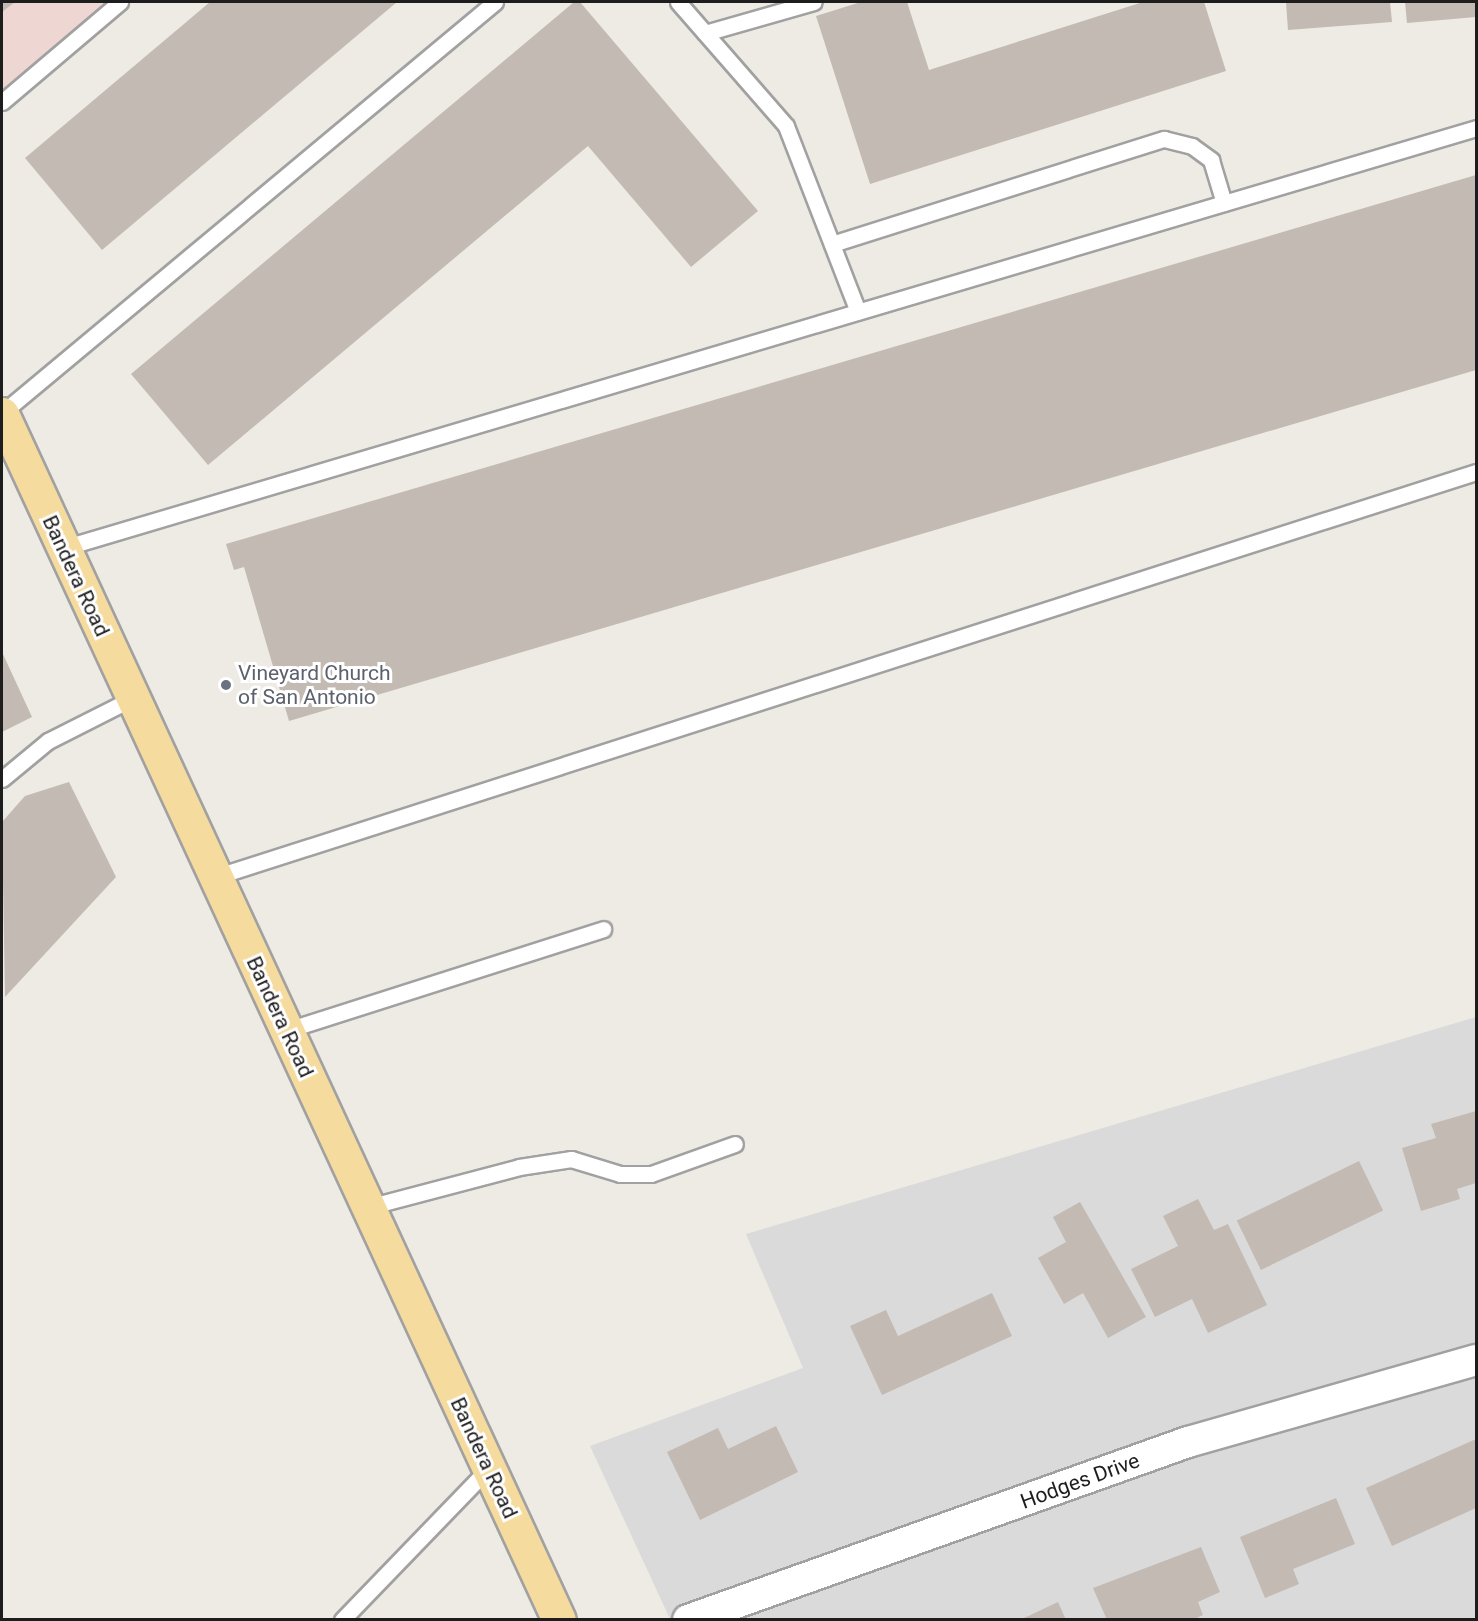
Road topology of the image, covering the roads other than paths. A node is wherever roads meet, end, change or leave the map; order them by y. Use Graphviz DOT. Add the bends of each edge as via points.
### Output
graph roads {
  1 [pos="120,2"];
  2 [pos="495,2"];
  3 [pos="678,2"];
  4 [pos="814,2"];
  5 [pos="705,33"];
  6 [pos="2,102"];
  7 [pos="1476,128"];
  8 [pos="1224,203"];
  9 [pos="832,244"];
  10 [pos="858,312"];
  11 [pos="2,414"];
  12 [pos="1476,472"];
  13 [pos="63,548"];
  14 [pos="133,698"];
  15 [pos="2,779"];
  16 [pos="216,877"];
  17 [pos="603,929"];
  18 [pos="287,1030"];
  19 [pos="735,1144"];
  20 [pos="368,1208"];
  21 [pos="1476,1359"];
  22 [pos="489,1468"];
  23 [pos="556,1619"];
  24 [pos="342,1620"];
  25 [pos="688,1620"];
  1 -- 6 [label="lane"];
  2 -- 11 [label="lane"];
  3 -- 5 [label="lane"];
  4 -- 5 [label="lane"];
  5 -- 9 [label="lane" via="786,126"];
  7 -- 8 [label="lane"];
  8 -- 9 [label="lane" via="1211,160 1192,146 1164,139"];
  8 -- 10 [label="lane"];
  9 -- 10 [label="lane"];
  10 -- 13 [label="lane"];
  11 -- 13 [label="main road, Bandera Road"];
  12 -- 16 [label="lane"];
  13 -- 14 [label="main road, Bandera Road"];
  14 -- 15 [label="lane" via="48,741"];
  14 -- 16 [label="main road, Bandera Road"];
  16 -- 18 [label="main road, Bandera Road"];
  17 -- 18 [label="lane"];
  18 -- 20 [label="main road, Bandera Road"];
  19 -- 20 [label="lane" via="651,1174 620,1174 572,1159 519,1167"];
  20 -- 22 [label="main road, Bandera Road"];
  21 -- 25 [label="street, Hodges Drive" via="1188,1443"];
  22 -- 23 [label="main road, Bandera Road"];
  22 -- 24 [label="lane"];
}
